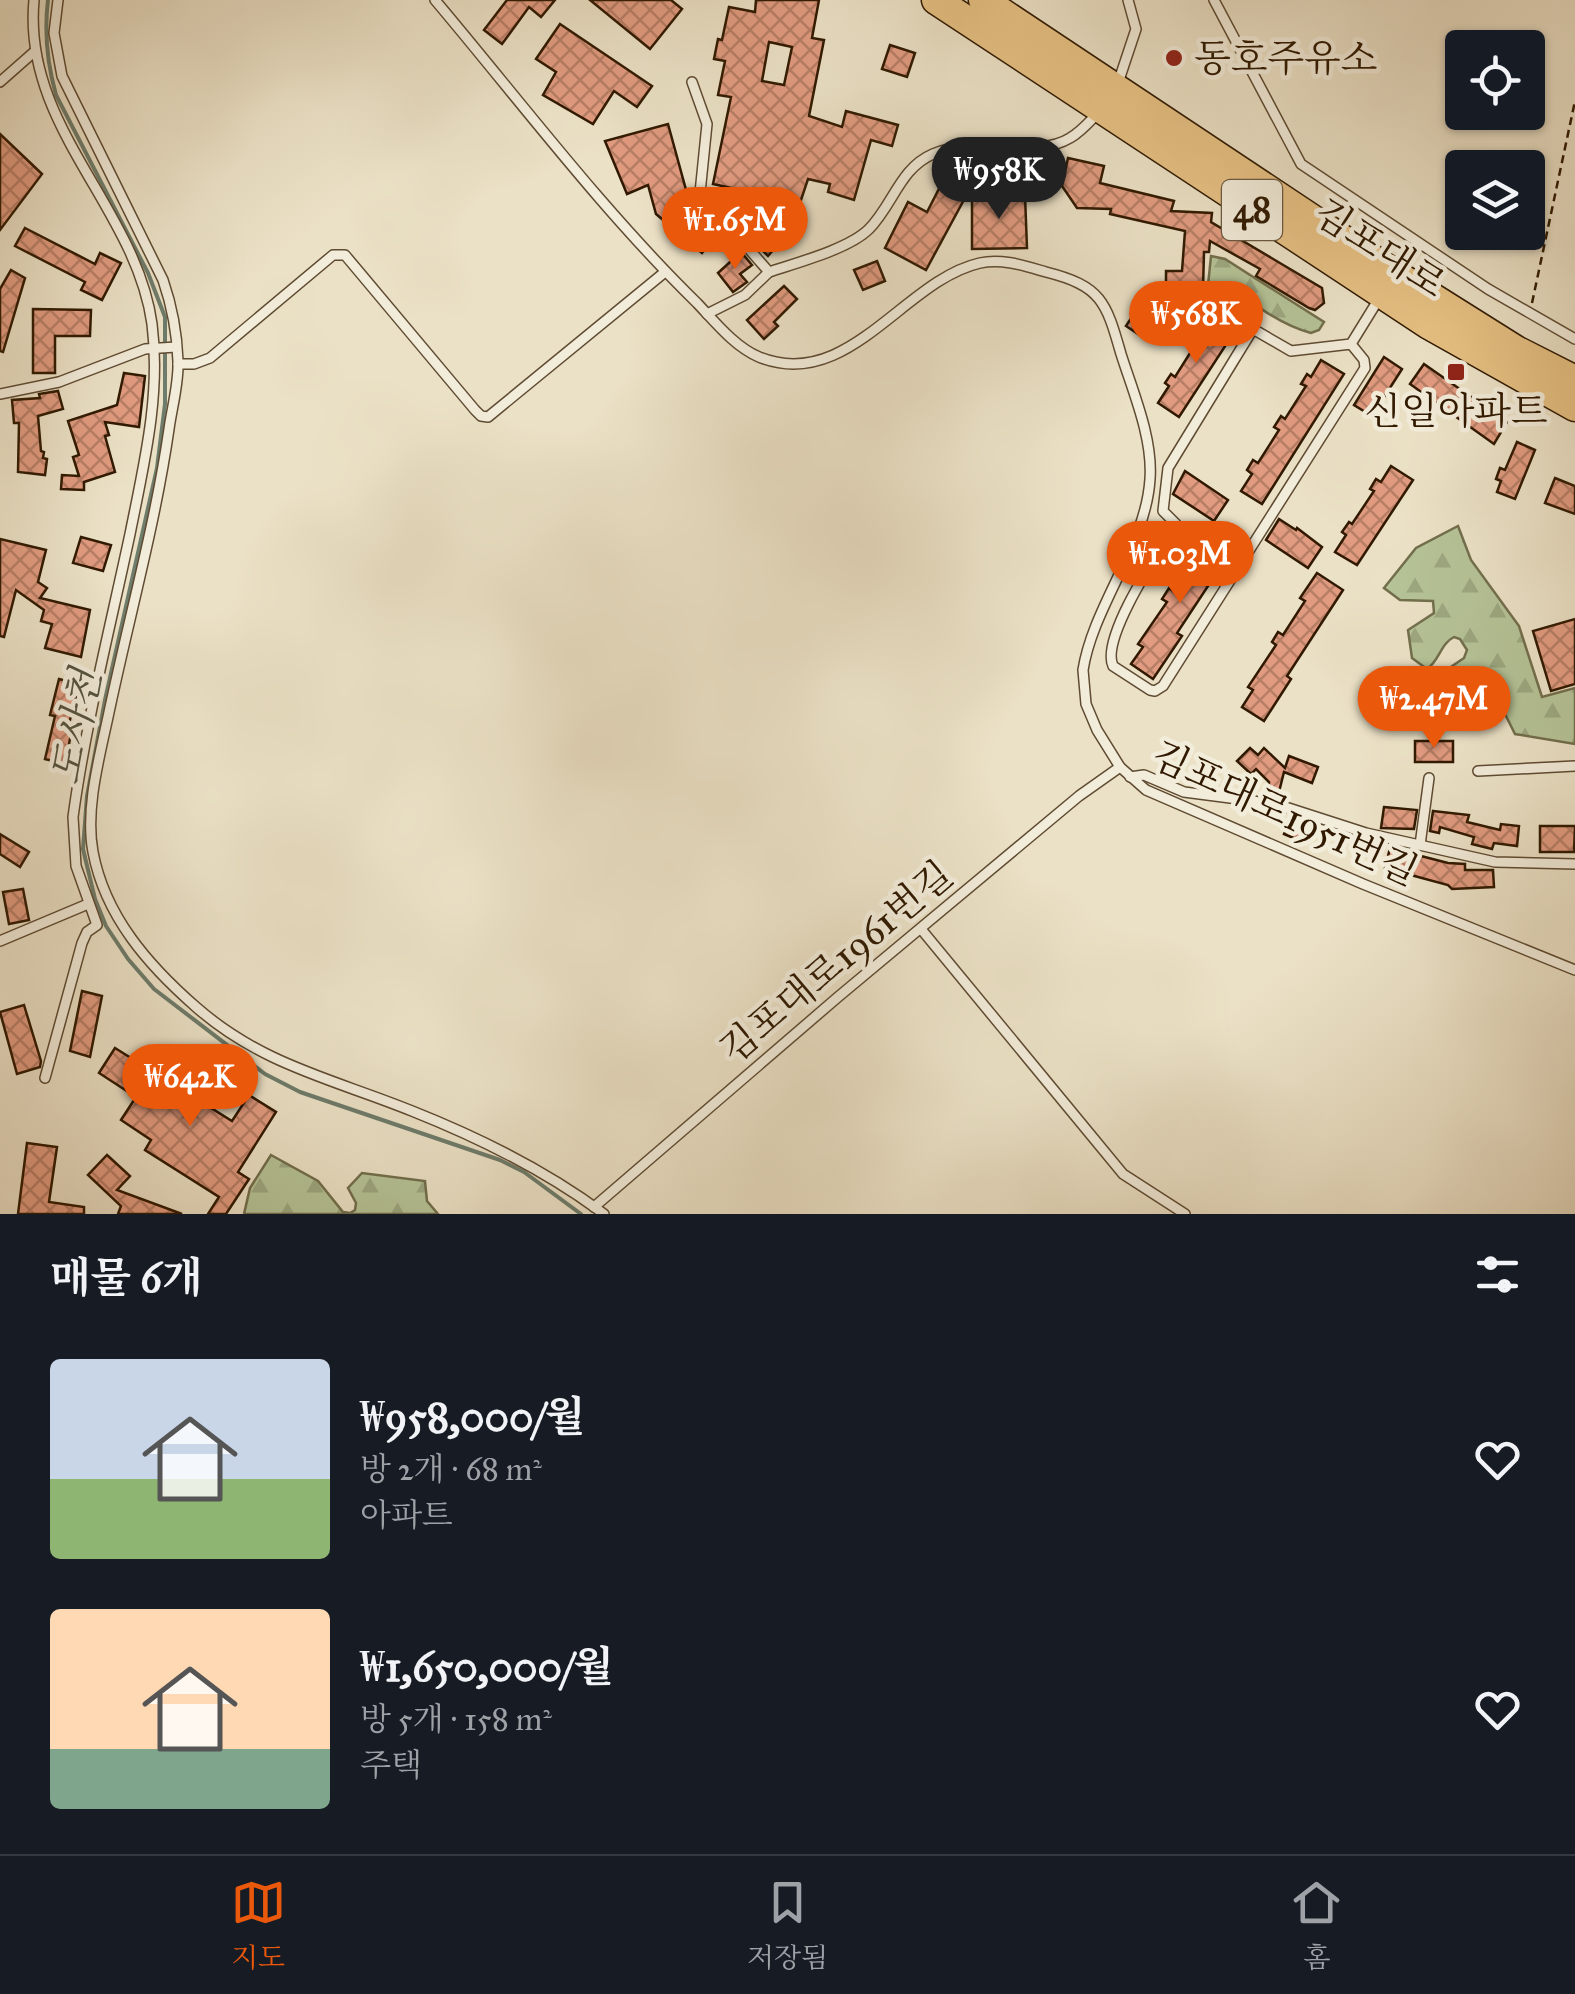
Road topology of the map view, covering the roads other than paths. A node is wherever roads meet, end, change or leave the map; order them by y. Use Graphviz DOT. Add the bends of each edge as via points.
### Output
graph roads {
  1 [pos="34,0"];
  2 [pos="58,0"];
  3 [pos="435,0"];
  4 [pos="936,0"];
  5 [pos="983,0"];
  6 [pos="1128,0"];
  7 [pos="1214,0"];
  8 [pos="34,52"];
  9 [pos="0,82"];
  10 [pos="692,82"];
  11 [pos="1108,99"];
  12 [pos="665,272"];
  13 [pos="769,272"];
  14 [pos="1388,284"];
  15 [pos="707,314"];
  16 [pos="1575,339"];
  17 [pos="1351,344"];
  18 [pos="157,347"];
  19 [pos="174,347"];
  20 [pos="178,364"];
  21 [pos="1575,380"];
  22 [pos="0,394"];
  23 [pos="1575,407"];
  24 [pos="1120,766"];
  25 [pos="1575,766"];
  26 [pos="1478,771"];
  27 [pos="1130,778"];
  28 [pos="1429,778"];
  29 [pos="1420,845"];
  30 [pos="1575,864"];
  31 [pos="88,904"];
  32 [pos="107,920"];
  33 [pos="921,929"];
  34 [pos="0,942"];
  35 [pos="1575,970"];
  36 [pos="45,1078"];
  37 [pos="594,1207"];
  38 [pos="604,1214"];
  39 [pos="1185,1214"];
  1 -- 8 [label="lane"];
  2 -- 19 [label="lane" via="54,34 62,76 164,280"];
  3 -- 12 [label="lane, 김포대로1951번길"];
  4 -- 11 [label="main road, 김포대로 / 48"];
  5 -- 11 [label="main road, 김포대로 / 48"];
  6 -- 11 [label="lane" via="1136,29"];
  7 -- 16 [label="lane" via="1302,164"];
  8 -- 9 [label="lane"];
  8 -- 18 [label="lane" via="62,128 140,278"];
  10 -- 13 [label="lane" via="707,124 700,193"];
  11 -- 13 [label="lane" via="1083,129 1058,144 976,144 935,153 908,172 863,234"];
  11 -- 14 [label="main road, 김포대로 / 48"];
  12 -- 15 [label="lane, 김포대로1951번길"];
  12 -- 20 [label="lane" via="488,417 475,410 345,255 334,256 210,358"];
  13 -- 15 [label="lane" via="745,295"];
  14 -- 17 [label="lane"];
  14 -- 21 [label="main road, 김포대로 / 48"];
  14 -- 23 [label="main road, 김포대로 / 48" via="1486,359"];
  15 -- 24 [label="lane, 김포대로1951번길" via="757,357 805,363 832,357 952,275 979,264 1011,263 1090,287 1114,328 1150,470 1139,525 1082,670 1090,716"];
  17 -- 17 [label="lane" via="1364,368 1163,686 1150,690 1113,666 1110,654 1131,596 1176,524 1163,510 1166,472 1253,329 1291,351"];
  18 -- 19 [label="lane"];
  18 -- 22 [label="lane" via="59,382"];
  18 -- 31 [label="lane" via="149,440 73,817 76,866"];
  19 -- 20 [label="lane"];
  20 -- 32 [label="lane" via="92,815"];
  24 -- 27 [label="lane, 김포대로1951번길"];
  24 -- 33 [label="lane, 김포대로1961번길"];
  25 -- 26 [label="lane"];
  27 -- 29 [label="lane" via="1144,775 1184,792 1276,804"];
  27 -- 35 [label="lane, 김포대로1951번길" via="1156,796"];
  28 -- 29 [label="lane"];
  29 -- 30 [label="lane" via="1495,862"];
  31 -- 32 [label="lane"];
  31 -- 34 [label="lane"];
  32 -- 36 [label="lane" via="82,943"];
  32 -- 37 [label="lane" via="244,1044 526,1162"];
  33 -- 37 [label="lane, 김포대로1961번길"];
  33 -- 39 [label="lane" via="1123,1174"];
  37 -- 38 [label="lane"];
}
